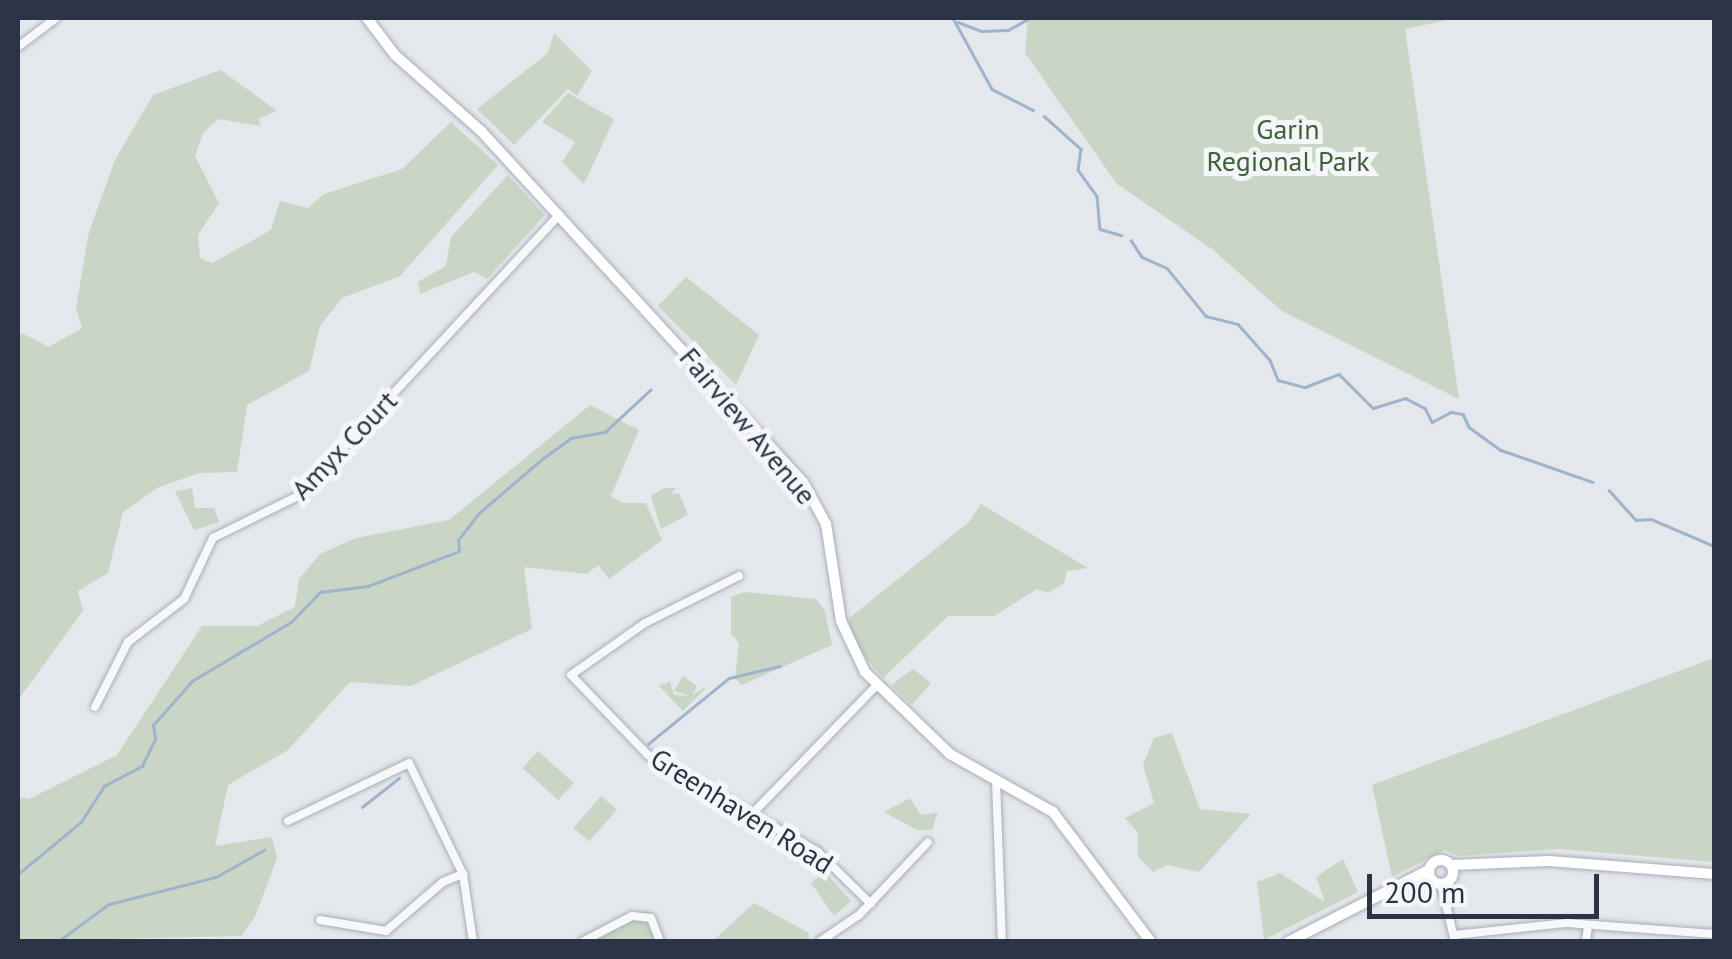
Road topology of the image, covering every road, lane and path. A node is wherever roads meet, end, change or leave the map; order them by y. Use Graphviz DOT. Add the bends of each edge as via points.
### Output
graph roads {
  1 [pos="56,18"];
  2 [pos="366,18"];
  3 [pos="18,47"];
  4 [pos="560,215"];
  5 [pos="739,576"];
  6 [pos="877,685"];
  7 [pos="96,707"];
  8 [pos="996,780"];
  9 [pos="752,814"];
  10 [pos="288,821"];
  11 [pos="928,842"];
  12 [pos="463,874"];
  13 [pos="1714,874"];
  14 [pos="1442,876"];
  15 [pos="871,904"];
  16 [pos="320,920"];
  17 [pos="1588,925"];
  18 [pos="1714,934"];
  19 [pos="1455,938"];
  20 [pos="473,942"];
  21 [pos="582,942"];
  22 [pos="660,942"];
  23 [pos="820,942"];
  24 [pos="1002,942"];
  25 [pos="1150,942"];
  26 [pos="1288,942"];
  27 [pos="1586,942"];
  1 -- 3 [label="street"];
  2 -- 4 [label="main road, Fairview Avenue"];
  4 -- 6 [label="main road, Fairview Avenue" via="813,496 831,539 841,622"];
  4 -- 7 [label="street, Amyx Court" via="298,496 213,538 184,599 128,642"];
  5 -- 9 [label="street, Greenhaven Road" via="645,623 571,675 648,755"];
  6 -- 8 [label="main road, Fairview Avenue" via="950,754"];
  6 -- 9 [label="street"];
  8 -- 24 [label="street"];
  8 -- 25 [label="main road, Fairview Avenue" via="1053,812"];
  9 -- 15 [label="street, Greenhaven Road" via="818,852"];
  10 -- 12 [label="street" via="410,763"];
  11 -- 15 [label="street"];
  12 -- 16 [label="street" via="443,882 386,932"];
  12 -- 20 [label="street"];
  13 -- 14 [label="main road" via="1550,861"];
  14 -- 19 [label="street"];
  14 -- 26 [label="main road" via="1398,888"];
  15 -- 23 [label="street"];
  17 -- 18 [label="street"];
  17 -- 19 [label="street" via="1529,924"];
  17 -- 27 [label="street"];
  21 -- 22 [label="street" via="615,922 642,916 650,918"];
}
